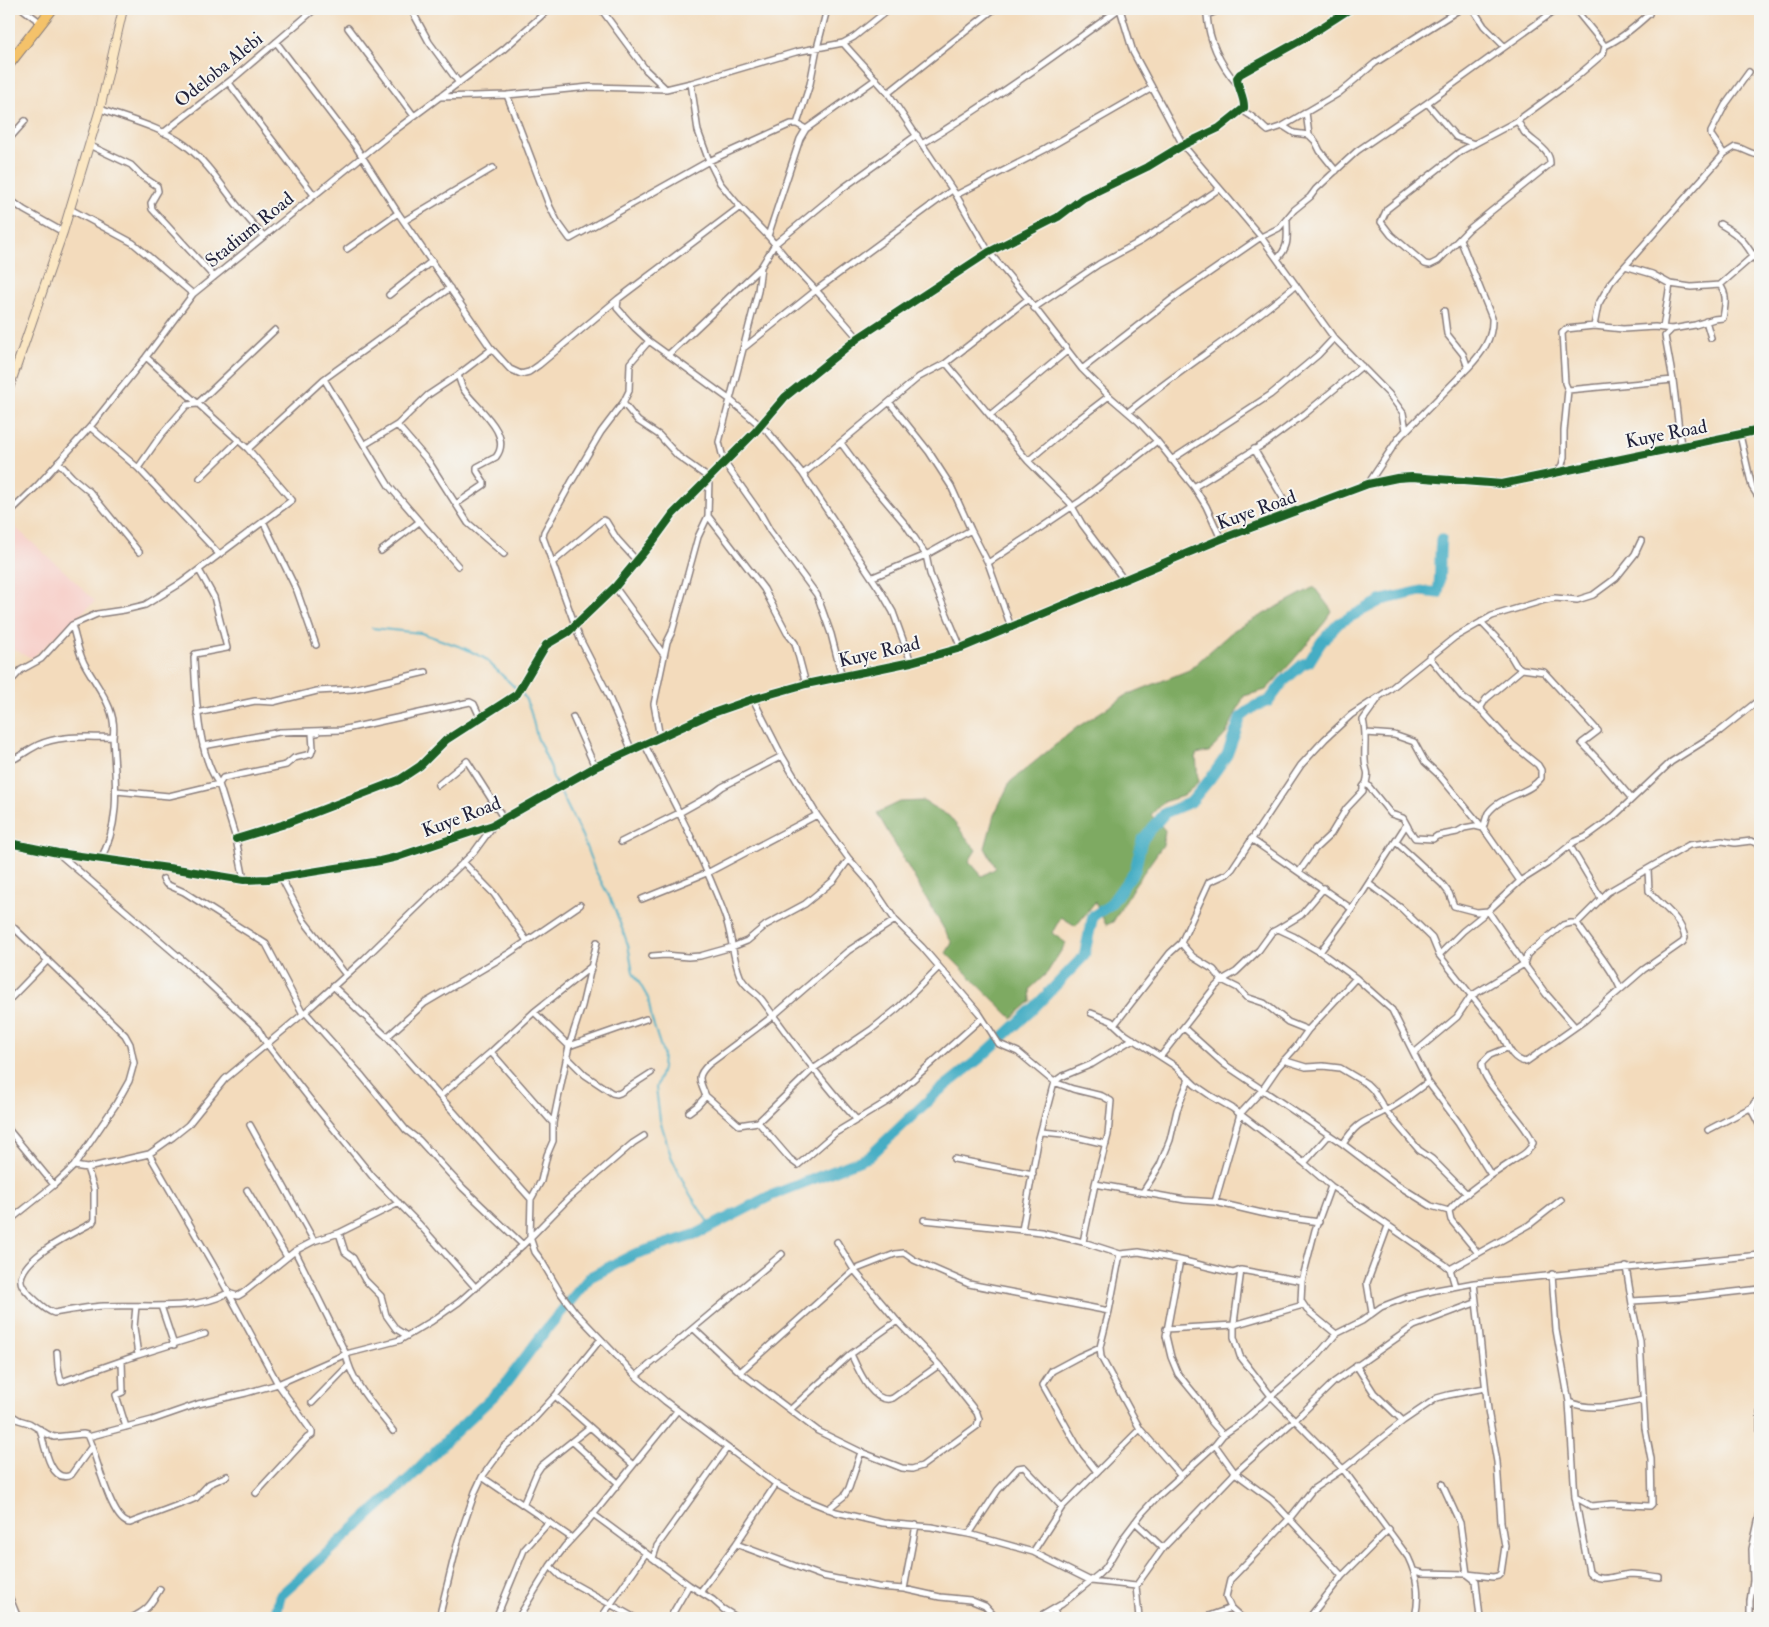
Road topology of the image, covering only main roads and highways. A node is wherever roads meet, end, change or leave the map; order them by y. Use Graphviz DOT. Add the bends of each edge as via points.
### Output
graph roads {
  1 [pos="52,9"];
  2 [pos="9,64"];
  1 -- 2 [label="highway"];
}
